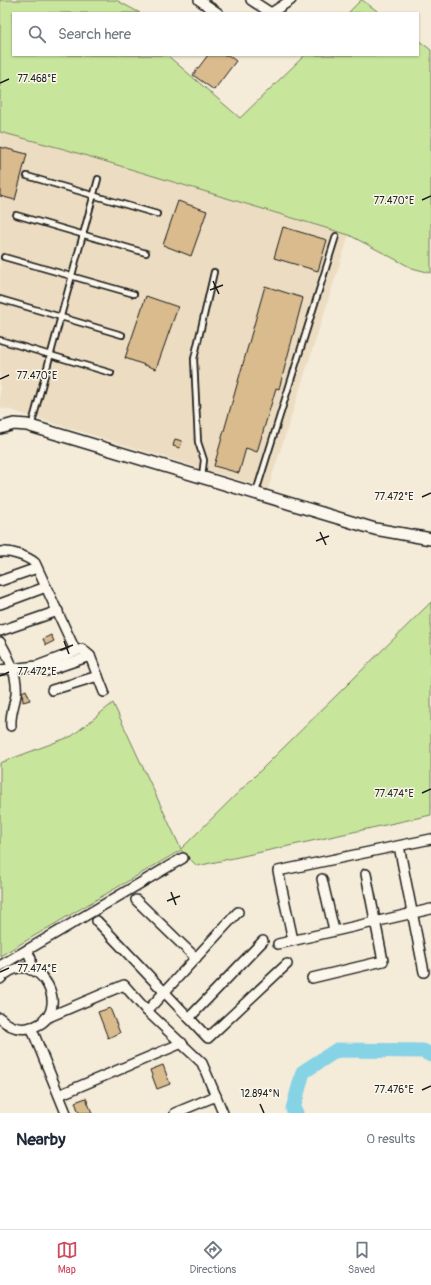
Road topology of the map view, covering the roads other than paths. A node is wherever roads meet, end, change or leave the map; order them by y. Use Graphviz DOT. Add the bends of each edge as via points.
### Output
graph roads {
  1 [pos="198,0"];
  2 [pos="251,0"];
  3 [pos="291,0"];
  4 [pos="216,12"];
  5 [pos="269,12"];
  6 [pos="273,12"];
  7 [pos="27,176"];
  8 [pos="98,179"];
  9 [pos="93,196"];
  10 [pos="157,214"];
  11 [pos="16,215"];
  12 [pos="83,234"];
  13 [pos="336,236"];
  14 [pos="146,253"];
  15 [pos="4,257"];
  16 [pos="214,272"];
  17 [pos="72,276"];
  18 [pos="134,294"];
  19 [pos="0,299"];
  20 [pos="61,317"];
  21 [pos="122,335"];
  22 [pos="0,340"];
  23 [pos="51,355"];
  24 [pos="111,373"];
  25 [pos="3,426"];
  26 [pos="31,427"];
  27 [pos="202,477"];
  28 [pos="255,493"];
  29 [pos="431,539"];
  30 [pos="0,552"];
  31 [pos="37,568"];
  32 [pos="0,581"];
  33 [pos="46,587"];
  34 [pos="0,604"];
  35 [pos="58,611"];
  36 [pos="0,631"];
  37 [pos="0,642"];
  38 [pos="75,650"];
  39 [pos="90,656"];
  40 [pos="12,667"];
  41 [pos="0,670"];
  42 [pos="46,671"];
  43 [pos="98,676"];
  44 [pos="52,690"];
  45 [pos="104,692"];
  46 [pos="11,726"];
  47 [pos="431,839"];
  48 [pos="399,846"];
  49 [pos="183,858"];
  50 [pos="366,874"];
  51 [pos="322,879"];
  52 [pos="136,900"];
  53 [pos="431,910"];
  54 [pos="238,912"];
  55 [pos="412,913"];
  56 [pos="97,921"];
  57 [pos="375,921"];
  58 [pos="334,930"];
  59 [pos="293,940"];
  60 [pos="263,941"];
  61 [pos="278,944"];
  62 [pos="27,950"];
  63 [pos="196,958"];
  64 [pos="287,964"];
  65 [pos="0,966"];
  66 [pos="31,970"];
  67 [pos="424,972"];
  68 [pos="312,978"];
  69 [pos="0,979"];
  70 [pos="164,992"];
  71 [pos="147,1011"];
  72 [pos="0,1018"];
  73 [pos="189,1018"];
  74 [pos="44,1019"];
  75 [pos="31,1027"];
  76 [pos="182,1044"];
  77 [pos="59,1095"];
  78 [pos="216,1096"];
  79 [pos="66,1113"];
  80 [pos="175,1113"];
  81 [pos="223,1113"];
  1 -- 4 [label="street"];
  2 -- 5 [label="street"];
  3 -- 6 [label="street"];
  7 -- 9 [label="lane"];
  8 -- 9 [label="lane"];
  9 -- 10 [label="lane"];
  9 -- 12 [label="lane"];
  11 -- 12 [label="lane"];
  12 -- 14 [label="lane"];
  12 -- 17 [label="lane"];
  13 -- 28 [label="lane"];
  15 -- 17 [label="lane"];
  16 -- 27 [label="lane" via="194,359 198,442 204,460"];
  17 -- 18 [label="lane"];
  17 -- 20 [label="lane"];
  19 -- 20 [label="lane"];
  20 -- 21 [label="lane"];
  20 -- 23 [label="lane"];
  22 -- 23 [label="lane"];
  23 -- 24 [label="lane"];
  23 -- 26 [label="lane"];
  25 -- 26 [label="street" via="20,424"];
  26 -- 27 [label="street"];
  27 -- 28 [label="street"];
  28 -- 29 [label="street" via="375,529"];
  30 -- 31 [label="street" via="26,557 35,563"];
  31 -- 32 [label="street"];
  31 -- 33 [label="street"];
  33 -- 34 [label="street"];
  33 -- 35 [label="street"];
  35 -- 36 [label="street"];
  35 -- 38 [label="street"];
  37 -- 40 [label="street"];
  38 -- 39 [label="street" via="85,650"];
  38 -- 40 [label="street" via="37,666"];
  39 -- 42 [label="street"];
  39 -- 43 [label="street"];
  40 -- 41 [label="street"];
  40 -- 46 [label="street" via="16,695 10,716"];
  43 -- 44 [label="street"];
  43 -- 45 [label="street"];
  47 -- 48 [label="street"];
  48 -- 55 [label="street"];
  48 -- 59 [label="street" via="278,870"];
  49 -- 62 [label="street"];
  50 -- 57 [label="street"];
  51 -- 58 [label="street"];
  52 -- 63 [label="street"];
  53 -- 55 [label="street"];
  54 -- 63 [label="street"];
  55 -- 57 [label="street"];
  55 -- 67 [label="street"];
  56 -- 70 [label="street"];
  57 -- 58 [label="street"];
  57 -- 68 [label="street" via="383,961"];
  58 -- 59 [label="street"];
  59 -- 61 [label="street"];
  60 -- 73 [label="street"];
  62 -- 65 [label="street"];
  62 -- 66 [label="street" via="31,959"];
  63 -- 70 [label="street"];
  64 -- 73 [label="street" via="208,1038"];
  66 -- 69 [label="street" via="15,970"];
  66 -- 74 [label="street" via="44,978 51,989 51,1008"];
  70 -- 71 [label="street"];
  70 -- 73 [label="street"];
  71 -- 74 [label="street" via="124,986"];
  71 -- 76 [label="street"];
  72 -- 75 [label="street" via="16,1028"];
  74 -- 75 [label="street"];
  75 -- 77 [label="street"];
  76 -- 77 [label="street"];
  76 -- 78 [label="street" via="202,1063"];
  77 -- 79 [label="street"];
  78 -- 80 [label="street"];
  78 -- 81 [label="street"];
}
